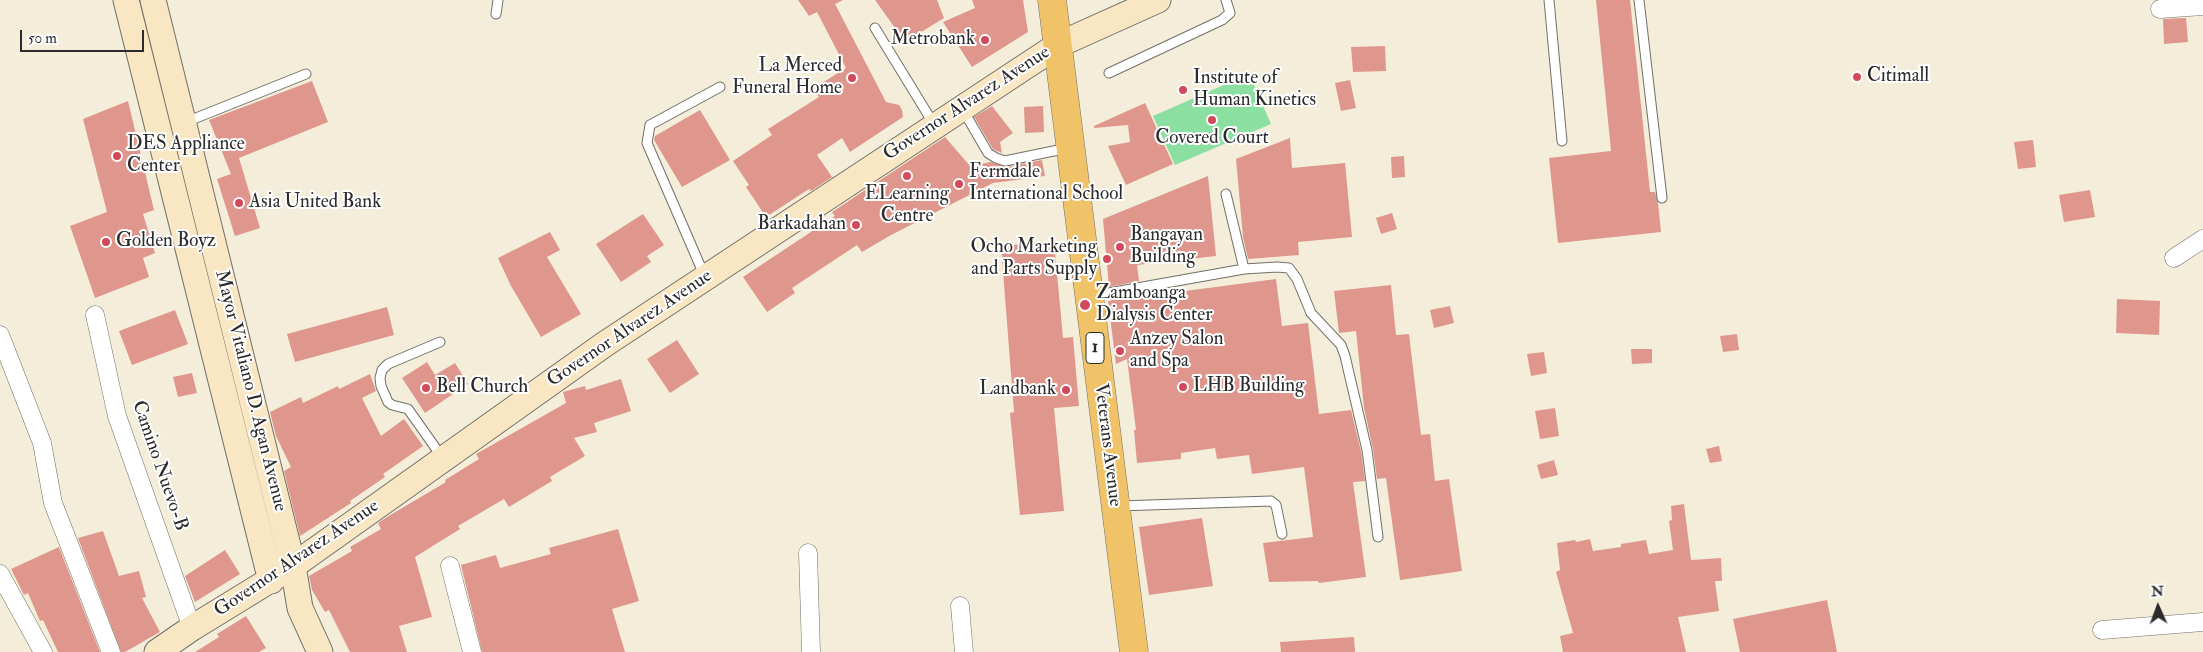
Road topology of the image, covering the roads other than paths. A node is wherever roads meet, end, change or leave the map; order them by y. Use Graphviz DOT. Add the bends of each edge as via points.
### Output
graph roads {
  1 [pos="126,0"];
  2 [pos="153,0"];
  3 [pos="498,0"];
  4 [pos="1052,0"];
  5 [pos="1158,0"];
  6 [pos="1226,0"];
  7 [pos="1549,0"];
  8 [pos="1639,0"];
  9 [pos="2203,6"];
  10 [pos="2160,9"];
  11 [pos="496,14"];
  12 [pos="874,28"];
  13 [pos="1058,45"];
  14 [pos="1109,73"];
  15 [pos="306,74"];
  16 [pos="720,87"];
  17 [pos="962,108"];
  18 [pos="182,119"];
  19 [pos="156,124"];
  20 [pos="935,126"];
  21 [pos="1562,141"];
  22 [pos="1071,147"];
  23 [pos="1226,194"];
  24 [pos="1662,198"];
  25 [pos="2203,240"];
  26 [pos="2174,258"];
  27 [pos="1244,269"];
  28 [pos="706,277"];
  29 [pos="1089,297"];
  30 [pos="95,316"];
  31 [pos="0,335"];
  32 [pos="440,342"];
  33 [pos="443,458"];
  34 [pos="1115,506"];
  35 [pos="1282,534"];
  36 [pos="1378,537"];
  37 [pos="808,553"];
  38 [pos="293,566"];
  39 [pos="450,566"];
  40 [pos="0,574"];
  41 [pos="271,580"];
  42 [pos="960,606"];
  43 [pos="2203,622"];
  44 [pos="192,628"];
  45 [pos="2102,630"];
  46 [pos="43,652"];
  47 [pos="111,652"];
  48 [pos="157,652"];
  49 [pos="320,652"];
  50 [pos="472,652"];
  51 [pos="811,652"];
  52 [pos="964,652"];
  53 [pos="1134,652"];
  1 -- 19 [label="main road, Mayor Vitaliano D. Agan Avenue"];
  2 -- 18 [label="main road, Mayor Vitaliano D. Agan Avenue"];
  3 -- 11 [label="lane"];
  4 -- 13 [label="main road, Veterans Avenue / 1"];
  5 -- 13 [label="main road, Governor Alvarez Avenue"];
  6 -- 14 [label="lane" via="1230,13 1222,20"];
  7 -- 21 [label="lane"];
  8 -- 24 [label="lane"];
  9 -- 10 [label="street"];
  12 -- 20 [label="lane"];
  13 -- 17 [label="main road, Governor Alvarez Avenue"];
  13 -- 22 [label="main road, Veterans Avenue / 1"];
  15 -- 18 [label="lane"];
  16 -- 28 [label="lane" via="650,125 647,142"];
  17 -- 20 [label="main road, Governor Alvarez Avenue"];
  17 -- 22 [label="lane" via="988,152 996,158 1005,161"];
  18 -- 19 [label="main road"];
  18 -- 38 [label="main road, Mayor Vitaliano D. Agan Avenue"];
  19 -- 41 [label="main road, Mayor Vitaliano D. Agan Avenue"];
  20 -- 28 [label="main road, Governor Alvarez Avenue"];
  22 -- 29 [label="main road, Veterans Avenue / 1"];
  23 -- 27 [label="lane"];
  25 -- 26 [label="street"];
  27 -- 29 [label="lane"];
  27 -- 36 [label="lane" via="1289,268 1311,313 1341,345 1367,450"];
  28 -- 33 [label="main road, Governor Alvarez Avenue"];
  29 -- 34 [label="main road, Veterans Avenue / 1"];
  30 -- 44 [label="street, Camino Nuevo-B" via="118,416"];
  31 -- 47 [label="street" via="42,442 53,503"];
  32 -- 33 [label="lane" via="388,364 380,378 388,402 408,409"];
  33 -- 38 [label="main road, Governor Alvarez Avenue"];
  34 -- 35 [label="lane" via="1271,501 1276,505"];
  34 -- 53 [label="main road, Veterans Avenue / 1"];
  37 -- 51 [label="street"];
  38 -- 41 [label="main road, Governor Alvarez Avenue"];
  38 -- 49 [label="main road, Mayor Vitaliano D. Agan Avenue" via="300,608"];
  39 -- 50 [label="street"];
  40 -- 46 [label="street"];
  41 -- 44 [label="main road, Governor Alvarez Avenue"];
  42 -- 52 [label="street"];
  43 -- 45 [label="street"];
  44 -- 48 [label="main road, Governor Alvarez Avenue"];
}
